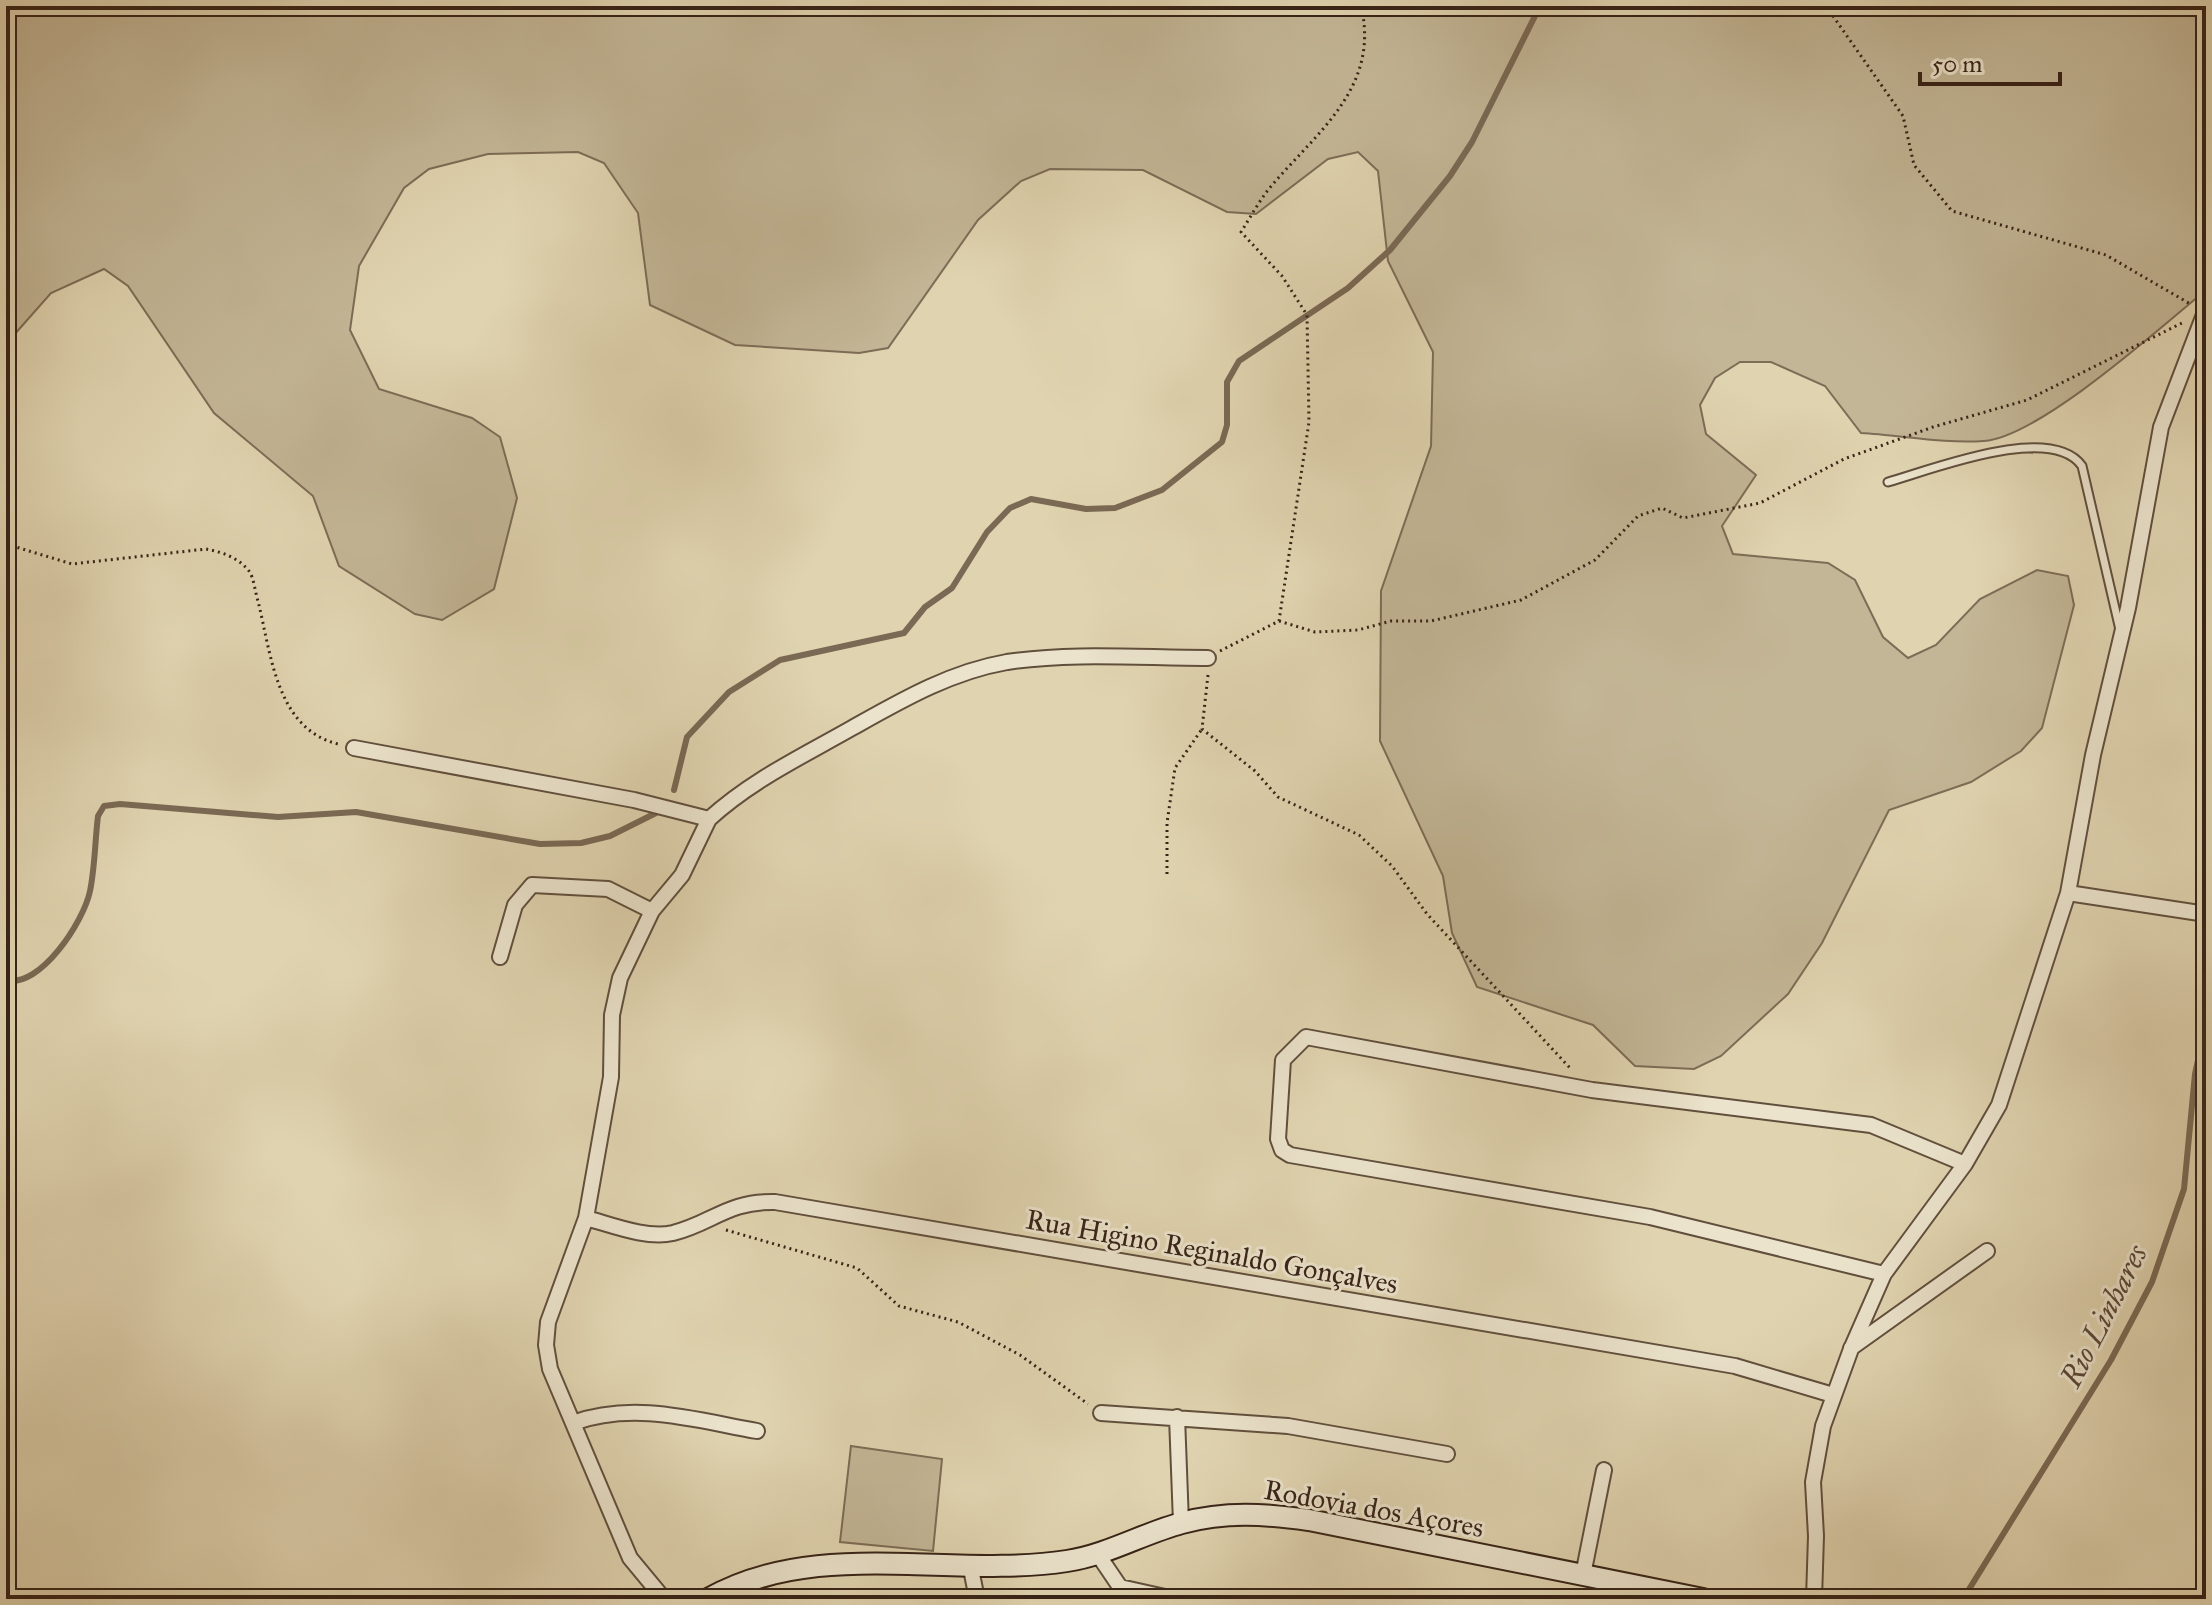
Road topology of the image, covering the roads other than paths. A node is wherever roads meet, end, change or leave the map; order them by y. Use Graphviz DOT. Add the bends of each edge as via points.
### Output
graph roads {
  1 [pos="2205,312"];
  2 [pos="1888,482"];
  3 [pos="2121,636"];
  4 [pos="1208,658"];
  5 [pos="354,748"];
  6 [pos="709,819"];
  7 [pos="2068,893"];
  8 [pos="652,911"];
  9 [pos="2206,914"];
  10 [pos="500,957"];
  11 [pos="1965,1164"];
  12 [pos="586,1218"];
  13 [pos="1987,1251"];
  14 [pos="1884,1274"];
  15 [pos="1851,1349"];
  16 [pos="1833,1395"];
  17 [pos="1101,1413"];
  18 [pos="1177,1417"];
  19 [pos="573,1423"];
  20 [pos="757,1431"];
  21 [pos="1447,1454"];
  22 [pos="1604,1470"];
  23 [pos="1181,1523"];
  24 [pos="1097,1553"];
  25 [pos="970,1564"];
  26 [pos="1583,1575"];
  27 [pos="664,1599"];
  28 [pos="708,1599"];
  29 [pos="977,1599"];
  30 [pos="1174,1599"];
  31 [pos="1703,1599"];
  32 [pos="1814,1599"];
  1 -- 3 [label="street" via="2161,427"];
  2 -- 3 [label="lane" via="2028,446 2075,456 2082,466"];
  3 -- 7 [label="street"];
  4 -- 6 [label="street" via="1057,658 1007,662 964,673 768,772"];
  5 -- 6 [label="street"];
  6 -- 8 [label="street" via="682,875"];
  7 -- 9 [label="street"];
  7 -- 11 [label="street" via="1999,1105"];
  8 -- 10 [label="street" via="608,889 532,885 515,905"];
  8 -- 12 [label="street" via="620,978 612,1015 611,1077"];
  11 -- 14 [label="street"];
  11 -- 14 [label="street" via="1871,1125 1592,1090 1306,1037 1283,1060 1278,1139 1290,1155 1650,1217"];
  12 -- 16 [label="street, Rua Higino Reginaldo Gonçalves" via="650,1234 673,1233 740,1205 775,1202 1735,1366"];
  12 -- 19 [label="street" via="548,1322 546,1345 550,1369"];
  13 -- 15 [label="street"];
  14 -- 15 [label="street"];
  15 -- 16 [label="street"];
  16 -- 32 [label="street" via="1813,1482"];
  17 -- 18 [label="street"];
  18 -- 21 [label="street" via="1342,1433"];
  18 -- 23 [label="street"];
  19 -- 20 [label="street" via="618,1411 648,1412"];
  19 -- 27 [label="street" via="630,1558"];
  22 -- 26 [label="street"];
  23 -- 24 [label="street, Rodovia dos Açores"];
  23 -- 26 [label="street, Rodovia dos Açores" via="1229,1515 1286,1517"];
  24 -- 25 [label="street, Rodovia dos Açores" via="1044,1563"];
  24 -- 30 [label="street" via="1120,1587"];
  25 -- 28 [label="street, Rodovia dos Açores" via="860,1564 790,1571"];
  25 -- 29 [label="street"];
  26 -- 31 [label="street, Rodovia dos Açores"];
}
